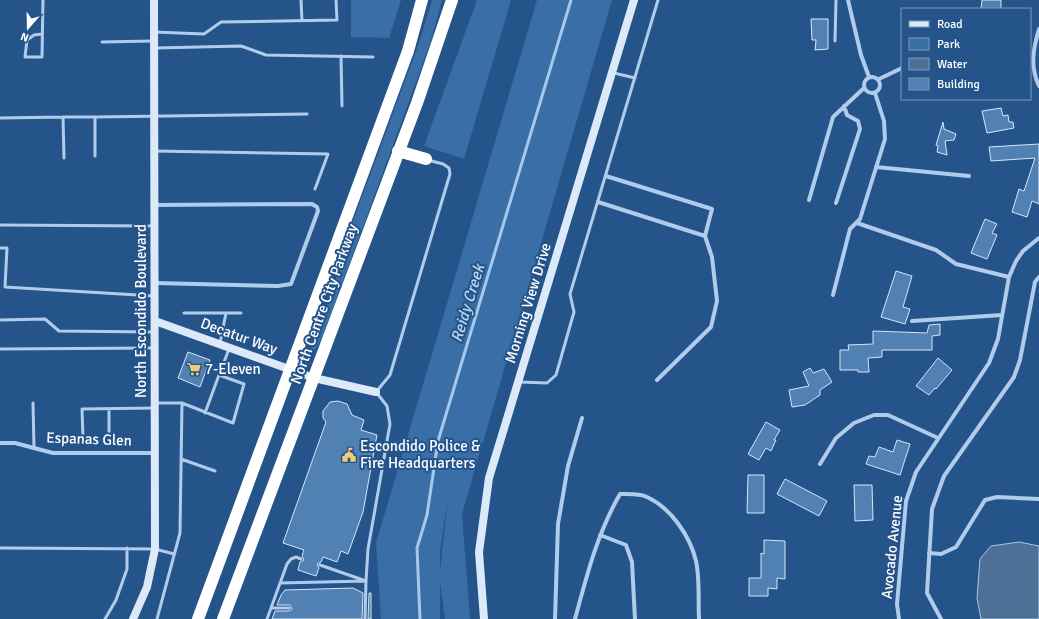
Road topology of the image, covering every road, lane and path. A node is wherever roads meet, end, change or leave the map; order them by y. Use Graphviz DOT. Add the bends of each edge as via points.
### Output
graph roads {
  1 [pos="43,0"];
  2 [pos="154,0"];
  3 [pos="301,0"];
  4 [pos="336,0"];
  5 [pos="422,0"];
  6 [pos="452,0"];
  7 [pos="634,0"];
  8 [pos="658,0"];
  9 [pos="836,0"];
  10 [pos="848,0"];
  11 [pos="302,21"];
  12 [pos="1039,29"];
  13 [pos="42,34"];
  14 [pos="154,40"];
  15 [pos="835,41"];
  16 [pos="102,42"];
  17 [pos="1032,45"];
  18 [pos="341,56"];
  19 [pos="373,57"];
  20 [pos="901,68"];
  21 [pos="612,73"];
  22 [pos="869,77"];
  23 [pos="635,78"];
  24 [pos="878,79"];
  25 [pos="1039,86"];
  26 [pos="864,88"];
  27 [pos="875,93"];
  28 [pos="342,106"];
  29 [pos="844,106"];
  30 [pos="307,114"];
  31 [pos="154,116"];
  32 [pos="63,117"];
  33 [pos="95,117"];
  34 [pos="0,118"];
  35 [pos="154,151"];
  36 [pos="398,151"];
  37 [pos="95,156"];
  38 [pos="64,158"];
  39 [pos="426,159"];
  40 [pos="876,167"];
  41 [pos="606,176"];
  42 [pos="969,176"];
  43 [pos="315,189"];
  44 [pos="809,200"];
  45 [pos="598,202"];
  46 [pos="836,203"];
  47 [pos="154,205"];
  48 [pos="857,223"];
  49 [pos="0,225"];
  50 [pos="155,226"];
  51 [pos="706,236"];
  52 [pos="1039,238"];
  53 [pos="0,248"];
  54 [pos="1008,277"];
  55 [pos="1039,277"];
  56 [pos="154,283"];
  57 [pos="833,295"];
  58 [pos="154,296"];
  59 [pos="184,313"];
  60 [pos="226,313"];
  61 [pos="241,313"];
  62 [pos="1002,315"];
  63 [pos="0,320"];
  64 [pos="155,321"];
  65 [pos="912,321"];
  66 [pos="155,332"];
  67 [pos="220,345"];
  68 [pos="155,348"];
  69 [pos="229,348"];
  70 [pos="0,349"];
  71 [pos="290,370"];
  72 [pos="219,376"];
  73 [pos="314,378"];
  74 [pos="657,380"];
  75 [pos="519,382"];
  76 [pos="376,392"];
  77 [pos="33,403"];
  78 [pos="182,403"];
  79 [pos="154,406"];
  80 [pos="109,409"];
  81 [pos="205,413"];
  82 [pos="582,418"];
  83 [pos="938,438"];
  84 [pos="83,439"];
  85 [pos="109,439"];
  86 [pos="0,443"];
  87 [pos="34,448"];
  88 [pos="154,453"];
  89 [pos="181,459"];
  90 [pos="820,464"];
  91 [pos="214,471"];
  92 [pos="1039,499"];
  93 [pos="600,535"];
  94 [pos="0,548"];
  95 [pos="128,548"];
  96 [pos="156,549"];
  97 [pos="929,553"];
  98 [pos="174,554"];
  99 [pos="301,559"];
  100 [pos="320,565"];
  101 [pos="366,581"];
  102 [pos="280,583"];
  103 [pos="271,608"];
  104 [pos="289,608"];
  105 [pos="105,619"];
  106 [pos="133,619"];
  107 [pos="157,619"];
  108 [pos="198,619"];
  109 [pos="224,619"];
  110 [pos="268,619"];
  111 [pos="365,619"];
  112 [pos="484,619"];
  113 [pos="555,619"];
  114 [pos="575,619"];
  115 [pos="635,619"];
  116 [pos="699,619"];
  117 [pos="899,619"];
  118 [pos="941,619"];
  1 -- 13 [label="lane"];
  2 -- 14 [label="street, North Escondido Boulevard"];
  3 -- 11 [label="lane"];
  4 -- 11 [label="lane" via="337,20"];
  5 -- 71 [label="highway, North Centre City Parkway" via="408,51"];
  6 -- 36 [label="highway, North Centre City Parkway"];
  7 -- 21 [label="street, Morning View Drive"];
  8 -- 23 [label="lane"];
  9 -- 15 [label="lane"];
  10 -- 22 [label="street"];
  11 -- 14 [label="lane" via="221,22 204,34"];
  12 -- 17 [label="street"];
  13 -- 13 [label="lane" via="34,35 27,40 25,57 42,57"];
  14 -- 16 [label="lane"];
  14 -- 18 [label="lane" via="241,46 266,55"];
  14 -- 31 [label="street, North Escondido Boulevard"];
  17 -- 25 [label="street" via="1034,76"];
  18 -- 19 [label="lane"];
  18 -- 28 [label="lane"];
  20 -- 24 [label="street"];
  21 -- 23 [label="lane"];
  21 -- 75 [label="street, Morning View Drive"];
  22 -- 24 [label="street"];
  22 -- 26 [label="street" via="864,81"];
  23 -- 41 [label="lane"];
  24 -- 27 [label="street" via="881,85"];
  26 -- 27 [label="street"];
  26 -- 29 [label="street"];
  27 -- 40 [label="street" via="884,121 885,139"];
  29 -- 44 [label="street" via="833,117"];
  29 -- 46 [label="street" via="846,115 858,121 860,129"];
  30 -- 31 [label="lane"];
  31 -- 33 [label="lane"];
  31 -- 35 [label="street, North Escondido Boulevard"];
  32 -- 33 [label="lane"];
  32 -- 34 [label="lane"];
  32 -- 38 [label="lane"];
  33 -- 37 [label="lane"];
  35 -- 43 [label="lane" via="328,154"];
  35 -- 47 [label="street, North Escondido Boulevard"];
  36 -- 39 [label="highway"];
  36 -- 73 [label="highway, North Centre City Parkway"];
  39 -- 76 [label="lane" via="450,168 450,174 390,375"];
  40 -- 42 [label="street"];
  40 -- 48 [label="street"];
  41 -- 45 [label="lane"];
  41 -- 51 [label="street" via="712,209"];
  45 -- 51 [label="street"];
  45 -- 75 [label="lane" via="570,294 574,312 556,375 547,382"];
  47 -- 50 [label="street, North Escondido Boulevard"];
  47 -- 56 [label="street" via="312,204 318,211 291,284 278,286"];
  48 -- 54 [label="street" via="936,250 956,264"];
  48 -- 57 [label="street" via="850,229"];
  49 -- 50 [label="lane"];
  50 -- 56 [label="street, North Escondido Boulevard"];
  51 -- 74 [label="street" via="712,257 717,301 711,327"];
  52 -- 54 [label="street, Avocado Avenue" via="1020,256"];
  53 -- 58 [label="lane" via="7,248 5,287"];
  54 -- 62 [label="street, Avocado Avenue"];
  55 -- 97 [label="street" via="1035,282 1020,360 1014,377 944,476 932,509"];
  56 -- 58 [label="street, North Escondido Boulevard"];
  58 -- 64 [label="street, North Escondido Boulevard"];
  59 -- 60 [label="lane"];
  60 -- 61 [label="lane"];
  60 -- 67 [label="lane"];
  62 -- 65 [label="street"];
  62 -- 83 [label="street, Avocado Avenue" via="998,339 989,363"];
  63 -- 66 [label="lane" via="45,319 59,331"];
  64 -- 66 [label="street, North Escondido Boulevard"];
  64 -- 67 [label="street, Decatur Way"];
  66 -- 68 [label="street, North Escondido Boulevard"];
  67 -- 69 [label="street, Decatur Way"];
  68 -- 70 [label="lane"];
  68 -- 79 [label="street, North Escondido Boulevard"];
  69 -- 71 [label="street, Decatur Way"];
  69 -- 72 [label="lane"];
  71 -- 73 [label="street, Decatur Way"];
  71 -- 108 [label="highway, North Centre City Parkway"];
  72 -- 81 [label="lane"];
  72 -- 81 [label="lane" via="244,384 233,423"];
  73 -- 76 [label="street, Decatur Way"];
  73 -- 109 [label="highway, North Centre City Parkway"];
  75 -- 112 [label="street, Morning View Drive" via="489,478 483,513 479,552"];
  76 -- 101 [label="lane" via="387,406 390,424 368,549"];
  77 -- 87 [label="lane"];
  78 -- 79 [label="lane"];
  78 -- 81 [label="lane"];
  78 -- 89 [label="lane"];
  79 -- 80 [label="lane"];
  79 -- 88 [label="street, North Escondido Boulevard"];
  80 -- 84 [label="lane" via="82,409"];
  80 -- 85 [label="lane"];
  82 -- 113 [label="street" via="568,466 558,524"];
  83 -- 90 [label="street" via="888,415 874,415 854,423 836,438"];
  83 -- 117 [label="street, Avocado Avenue" via="916,472 906,501 897,604"];
  86 -- 87 [label="street, Espanas Glen" via="14,443"];
  87 -- 88 [label="street, Espanas Glen" via="54,453"];
  88 -- 96 [label="street, North Escondido Boulevard"];
  89 -- 91 [label="lane"];
  89 -- 98 [label="lane" via="180,533"];
  92 -- 97 [label="street" via="997,497 985,500 956,547 941,554"];
  93 -- 114 [label="street" via="589,564"];
  93 -- 115 [label="street" via="626,545 632,562"];
  93 -- 116 [label="street" via="605,520 620,494 647,496 666,510 683,529 696,561"];
  94 -- 95 [label="lane"];
  95 -- 96 [label="lane"];
  95 -- 105 [label="lane" via="127,569 116,600"];
  96 -- 98 [label="lane"];
  96 -- 106 [label="street, North Escondido Boulevard" via="147,587"];
  97 -- 118 [label="street" via="927,593"];
  98 -- 107 [label="lane"];
  99 -- 102 [label="lane" via="291,559"];
  100 -- 101 [label="lane"];
  101 -- 102 [label="lane"];
  101 -- 111 [label="lane"];
  102 -- 103 [label="lane"];
  103 -- 104 [label="lane"];
  103 -- 110 [label="lane"];
}
